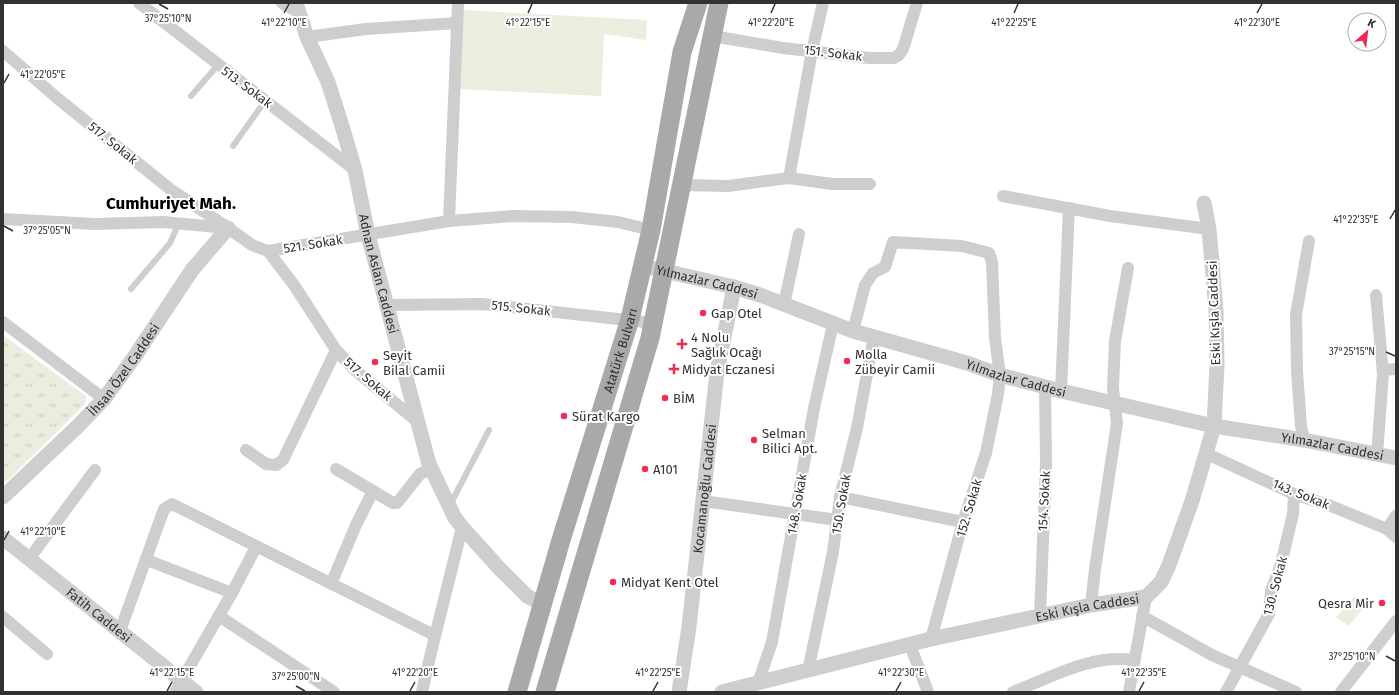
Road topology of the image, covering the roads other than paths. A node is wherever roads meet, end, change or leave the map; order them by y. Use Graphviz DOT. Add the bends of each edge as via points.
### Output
graph roads {
  1 [pos="139,3"];
  2 [pos="282,3"];
  3 [pos="458,3"];
  4 [pos="698,3"];
  5 [pos="719,3"];
  6 [pos="823,3"];
  7 [pos="917,3"];
  8 [pos="297,7"];
  9 [pos="456,23"];
  10 [pos="712,36"];
  11 [pos="307,37"];
  12 [pos="3,51"];
  13 [pos="812,51"];
  14 [pos="218,65"];
  15 [pos="191,96"];
  16 [pos="265,100"];
  17 [pos="233,146"];
  18 [pos="355,170"];
  19 [pos="789,178"];
  20 [pos="870,184"];
  21 [pos="683,185"];
  22 [pos="1003,196"];
  23 [pos="1204,203"];
  24 [pos="1069,208"];
  25 [pos="3,219"];
  26 [pos="449,221"];
  27 [pos="179,223"];
  28 [pos="228,228"];
  29 [pos="1209,229"];
  30 [pos="651,230"];
  31 [pos="799,234"];
  32 [pos="368,235"];
  33 [pos="1309,241"];
  34 [pos="268,251"];
  35 [pos="643,266"];
  36 [pos="1128,268"];
  37 [pos="666,270"];
  38 [pos="734,287"];
  39 [pos="131,289"];
  40 [pos="1376,295"];
  41 [pos="784,304"];
  42 [pos="388,305"];
  43 [pos="630,319"];
  44 [pos="3,322"];
  45 [pos="654,323"];
  46 [pos="833,324"];
  47 [pos="853,331"];
  48 [pos="874,336"];
  49 [pos="336,350"];
  50 [pos="1396,369"];
  51 [pos="1382,370"];
  52 [pos="1000,375"];
  53 [pos="1045,386"];
  54 [pos="1061,391"];
  55 [pos="104,399"];
  56 [pos="1116,404"];
  57 [pos="418,422"];
  58 [pos="1214,426"];
  59 [pos="489,430"];
  60 [pos="1304,440"];
  61 [pos="246,450"];
  62 [pos="1205,453"];
  63 [pos="1377,455"];
  64 [pos="1396,458"];
  65 [pos="336,469"];
  66 [pos="431,469"];
  67 [pos="95,470"];
  68 [pos="373,491"];
  69 [pos="1294,494"];
  70 [pos="3,497"];
  71 [pos="840,497"];
  72 [pos="703,501"];
  73 [pos="450,507"];
  74 [pos="796,515"];
  75 [pos="1396,516"];
  76 [pos="837,520"];
  77 [pos="963,522"];
  78 [pos="462,526"];
  79 [pos="1392,533"];
  80 [pos="3,538"];
  81 [pos="256,547"];
  82 [pos="29,559"];
  83 [pos="147,560"];
  84 [pos="331,584"];
  85 [pos="232,593"];
  86 [pos="1146,597"];
  87 [pos="542,604"];
  88 [pos="1091,605"];
  89 [pos="219,616"];
  90 [pos="1040,616"];
  91 [pos="1142,616"];
  92 [pos="3,617"];
  93 [pos="1396,621"];
  94 [pos="120,631"];
  95 [pos="434,635"];
  96 [pos="931,639"];
  97 [pos="910,645"];
  98 [pos="47,654"];
  99 [pos="1134,660"];
  100 [pos="1241,668"];
  101 [pos="808,671"];
  102 [pos="758,683"];
  103 [pos="179,686"];
  104 [pos="196,692"];
  105 [pos="334,692"];
  106 [pos="422,692"];
  107 [pos="517,692"];
  108 [pos="545,692"];
  109 [pos="679,692"];
  110 [pos="722,692"];
  111 [pos="928,692"];
  112 [pos="1013,692"];
  113 [pos="1129,692"];
  114 [pos="1226,692"];
  115 [pos="1296,692"];
  116 [pos="1341,692"];
  1 -- 14 [label="street, 513. Sokak"];
  2 -- 8 [label="street"];
  3 -- 9 [label="street"];
  4 -- 30 [label="main road, Atatürk Bulvarı" via="682,52"];
  5 -- 10 [label="main road, Atatürk Bulvarı"];
  6 -- 13 [label="street"];
  7 -- 13 [label="street, 151. Sokak" via="903,49 894,58 869,58"];
  8 -- 11 [label="street, Adnan Aslan Caddesi"];
  9 -- 11 [label="street" via="366,29"];
  9 -- 26 [label="street"];
  10 -- 13 [label="street, 151. Sokak"];
  10 -- 21 [label="main road, Atatürk Bulvarı"];
  11 -- 18 [label="street, Adnan Aslan Caddesi" via="328,82"];
  12 -- 28 [label="street, 517. Sokak" via="170,189"];
  13 -- 19 [label="street"];
  14 -- 15 [label="lane"];
  14 -- 16 [label="street, 513. Sokak"];
  16 -- 17 [label="lane"];
  16 -- 18 [label="street, 513. Sokak"];
  18 -- 32 [label="street, Adnan Aslan Caddesi"];
  19 -- 20 [label="street" via="832,184"];
  19 -- 21 [label="street" via="728,186"];
  21 -- 37 [label="main road, Atatürk Bulvarı"];
  22 -- 24 [label="street"];
  23 -- 29 [label="street, Eski Kışla Caddesi"];
  24 -- 29 [label="street"];
  24 -- 54 [label="street"];
  25 -- 27 [label="street, 521. Sokak" via="95,224"];
  26 -- 30 [label="street, 521. Sokak" via="512,216 572,217 618,222"];
  26 -- 32 [label="street, 521. Sokak"];
  27 -- 28 [label="street, 521. Sokak"];
  27 -- 39 [label="lane" via="170,243"];
  28 -- 34 [label="street, 521. Sokak" via="252,245"];
  28 -- 55 [label="street, İhsan Özel Caddesi" via="192,270"];
  29 -- 58 [label="street, Eski Kışla Caddesi" via="1216,310"];
  30 -- 35 [label="main road, Atatürk Bulvarı"];
  31 -- 41 [label="street"];
  32 -- 34 [label="street, 521. Sokak"];
  32 -- 42 [label="street, Adnan Aslan Caddesi"];
  33 -- 60 [label="street" via="1296,315 1297,371"];
  34 -- 49 [label="street, 517. Sokak" via="294,285"];
  35 -- 37 [label="street, Yılmazlar Caddesi"];
  35 -- 43 [label="main road, Atatürk Bulvarı"];
  36 -- 56 [label="street" via="1115,341 1113,388"];
  37 -- 38 [label="street, Yılmazlar Caddesi"];
  37 -- 45 [label="main road, Atatürk Bulvarı"];
  38 -- 41 [label="street, Yılmazlar Caddesi"];
  38 -- 72 [label="street, Kocamanoğlu Caddesi" via="717,372"];
  40 -- 51 [label="street"];
  41 -- 46 [label="street, Yılmazlar Caddesi"];
  42 -- 43 [label="street, 515. Sokak" via="483,304"];
  42 -- 57 [label="street, Adnan Aslan Caddesi"];
  43 -- 45 [label="street, 515. Sokak"];
  43 -- 87 [label="main road, Atatürk Bulvarı"];
  44 -- 55 [label="street"];
  45 -- 108 [label="main road, Atatürk Bulvarı"];
  46 -- 47 [label="street, Yılmazlar Caddesi"];
  46 -- 74 [label="street, 148. Sokak" via="814,408"];
  47 -- 48 [label="street, Yılmazlar Caddesi"];
  47 -- 52 [label="street, 152. Sokak" via="865,285 874,273 885,266 893,242 962,246 989,253 992,262 995,338"];
  48 -- 52 [label="street, Yılmazlar Caddesi"];
  48 -- 71 [label="street, 150. Sokak" via="857,428"];
  49 -- 57 [label="street, 517. Sokak" via="354,370"];
  49 -- 61 [label="street" via="282,460 276,465 266,464"];
  50 -- 51 [label="street"];
  51 -- 63 [label="street"];
  52 -- 53 [label="street, Yılmazlar Caddesi"];
  52 -- 77 [label="street, 152. Sokak" via="986,453"];
  53 -- 54 [label="street, Yılmazlar Caddesi"];
  53 -- 90 [label="street, 154. Sokak" via="1046,464"];
  54 -- 56 [label="street, Yılmazlar Caddesi"];
  55 -- 70 [label="street, İhsan Özel Caddesi"];
  56 -- 58 [label="street, Yılmazlar Caddesi"];
  56 -- 88 [label="street" via="1117,422"];
  57 -- 66 [label="street, Adnan Aslan Caddesi"];
  58 -- 60 [label="street, Yılmazlar Caddesi"];
  58 -- 62 [label="street, Eski Kışla Caddesi"];
  59 -- 73 [label="lane"];
  60 -- 63 [label="street, Yılmazlar Caddesi"];
  62 -- 69 [label="street, 143. Sokak"];
  62 -- 86 [label="street, Eski Kışla Caddesi" via="1170,565 1161,582"];
  63 -- 64 [label="street, Yılmazlar Caddesi"];
  65 -- 68 [label="street"];
  66 -- 68 [label="street" via="420,474 397,503"];
  66 -- 73 [label="street, Adnan Aslan Caddesi"];
  67 -- 82 [label="street"];
  68 -- 84 [label="street"];
  69 -- 79 [label="street, 143. Sokak" via="1331,506"];
  69 -- 100 [label="street, 130. Sokak" via="1293,514 1281,564 1271,592 1269,614"];
  71 -- 76 [label="street, 150. Sokak"];
  71 -- 77 [label="street"];
  72 -- 74 [label="street"];
  72 -- 109 [label="street, Kocamanoğlu Caddesi"];
  73 -- 78 [label="street, Adnan Aslan Caddesi"];
  74 -- 76 [label="street"];
  74 -- 102 [label="street, 148. Sokak" via="772,642"];
  75 -- 79 [label="street"];
  76 -- 101 [label="street, 150. Sokak" via="833,552"];
  77 -- 96 [label="street, 152. Sokak"];
  78 -- 87 [label="street, Adnan Aslan Caddesi" via="527,596"];
  78 -- 95 [label="street" via="444,607"];
  80 -- 82 [label="street, Fatih Caddesi"];
  81 -- 83 [label="street" via="172,504 164,509"];
  81 -- 84 [label="street"];
  81 -- 85 [label="street"];
  82 -- 94 [label="street, Fatih Caddesi"];
  83 -- 85 [label="street"];
  83 -- 94 [label="street"];
  84 -- 95 [label="street"];
  85 -- 89 [label="street"];
  86 -- 88 [label="street, Eski Kışla Caddesi"];
  86 -- 91 [label="street"];
  87 -- 107 [label="main road, Atatürk Bulvarı"];
  88 -- 90 [label="street, Eski Kışla Caddesi"];
  89 -- 103 [label="street"];
  89 -- 105 [label="street"];
  90 -- 96 [label="street, Eski Kışla Caddesi"];
  91 -- 99 [label="street"];
  91 -- 100 [label="street"];
  92 -- 98 [label="street"];
  93 -- 116 [label="street"];
  94 -- 103 [label="street, Fatih Caddesi"];
  95 -- 106 [label="street"];
  96 -- 97 [label="street, Eski Kışla Caddesi"];
  97 -- 101 [label="street, Eski Kışla Caddesi"];
  97 -- 111 [label="street"];
  99 -- 112 [label="street" via="1095,660"];
  99 -- 113 [label="street"];
  100 -- 114 [label="street, 130. Sokak"];
  100 -- 115 [label="street"];
  101 -- 102 [label="street, Eski Kışla Caddesi"];
  102 -- 110 [label="street, Eski Kışla Caddesi"];
  103 -- 104 [label="street, Fatih Caddesi"];
}
